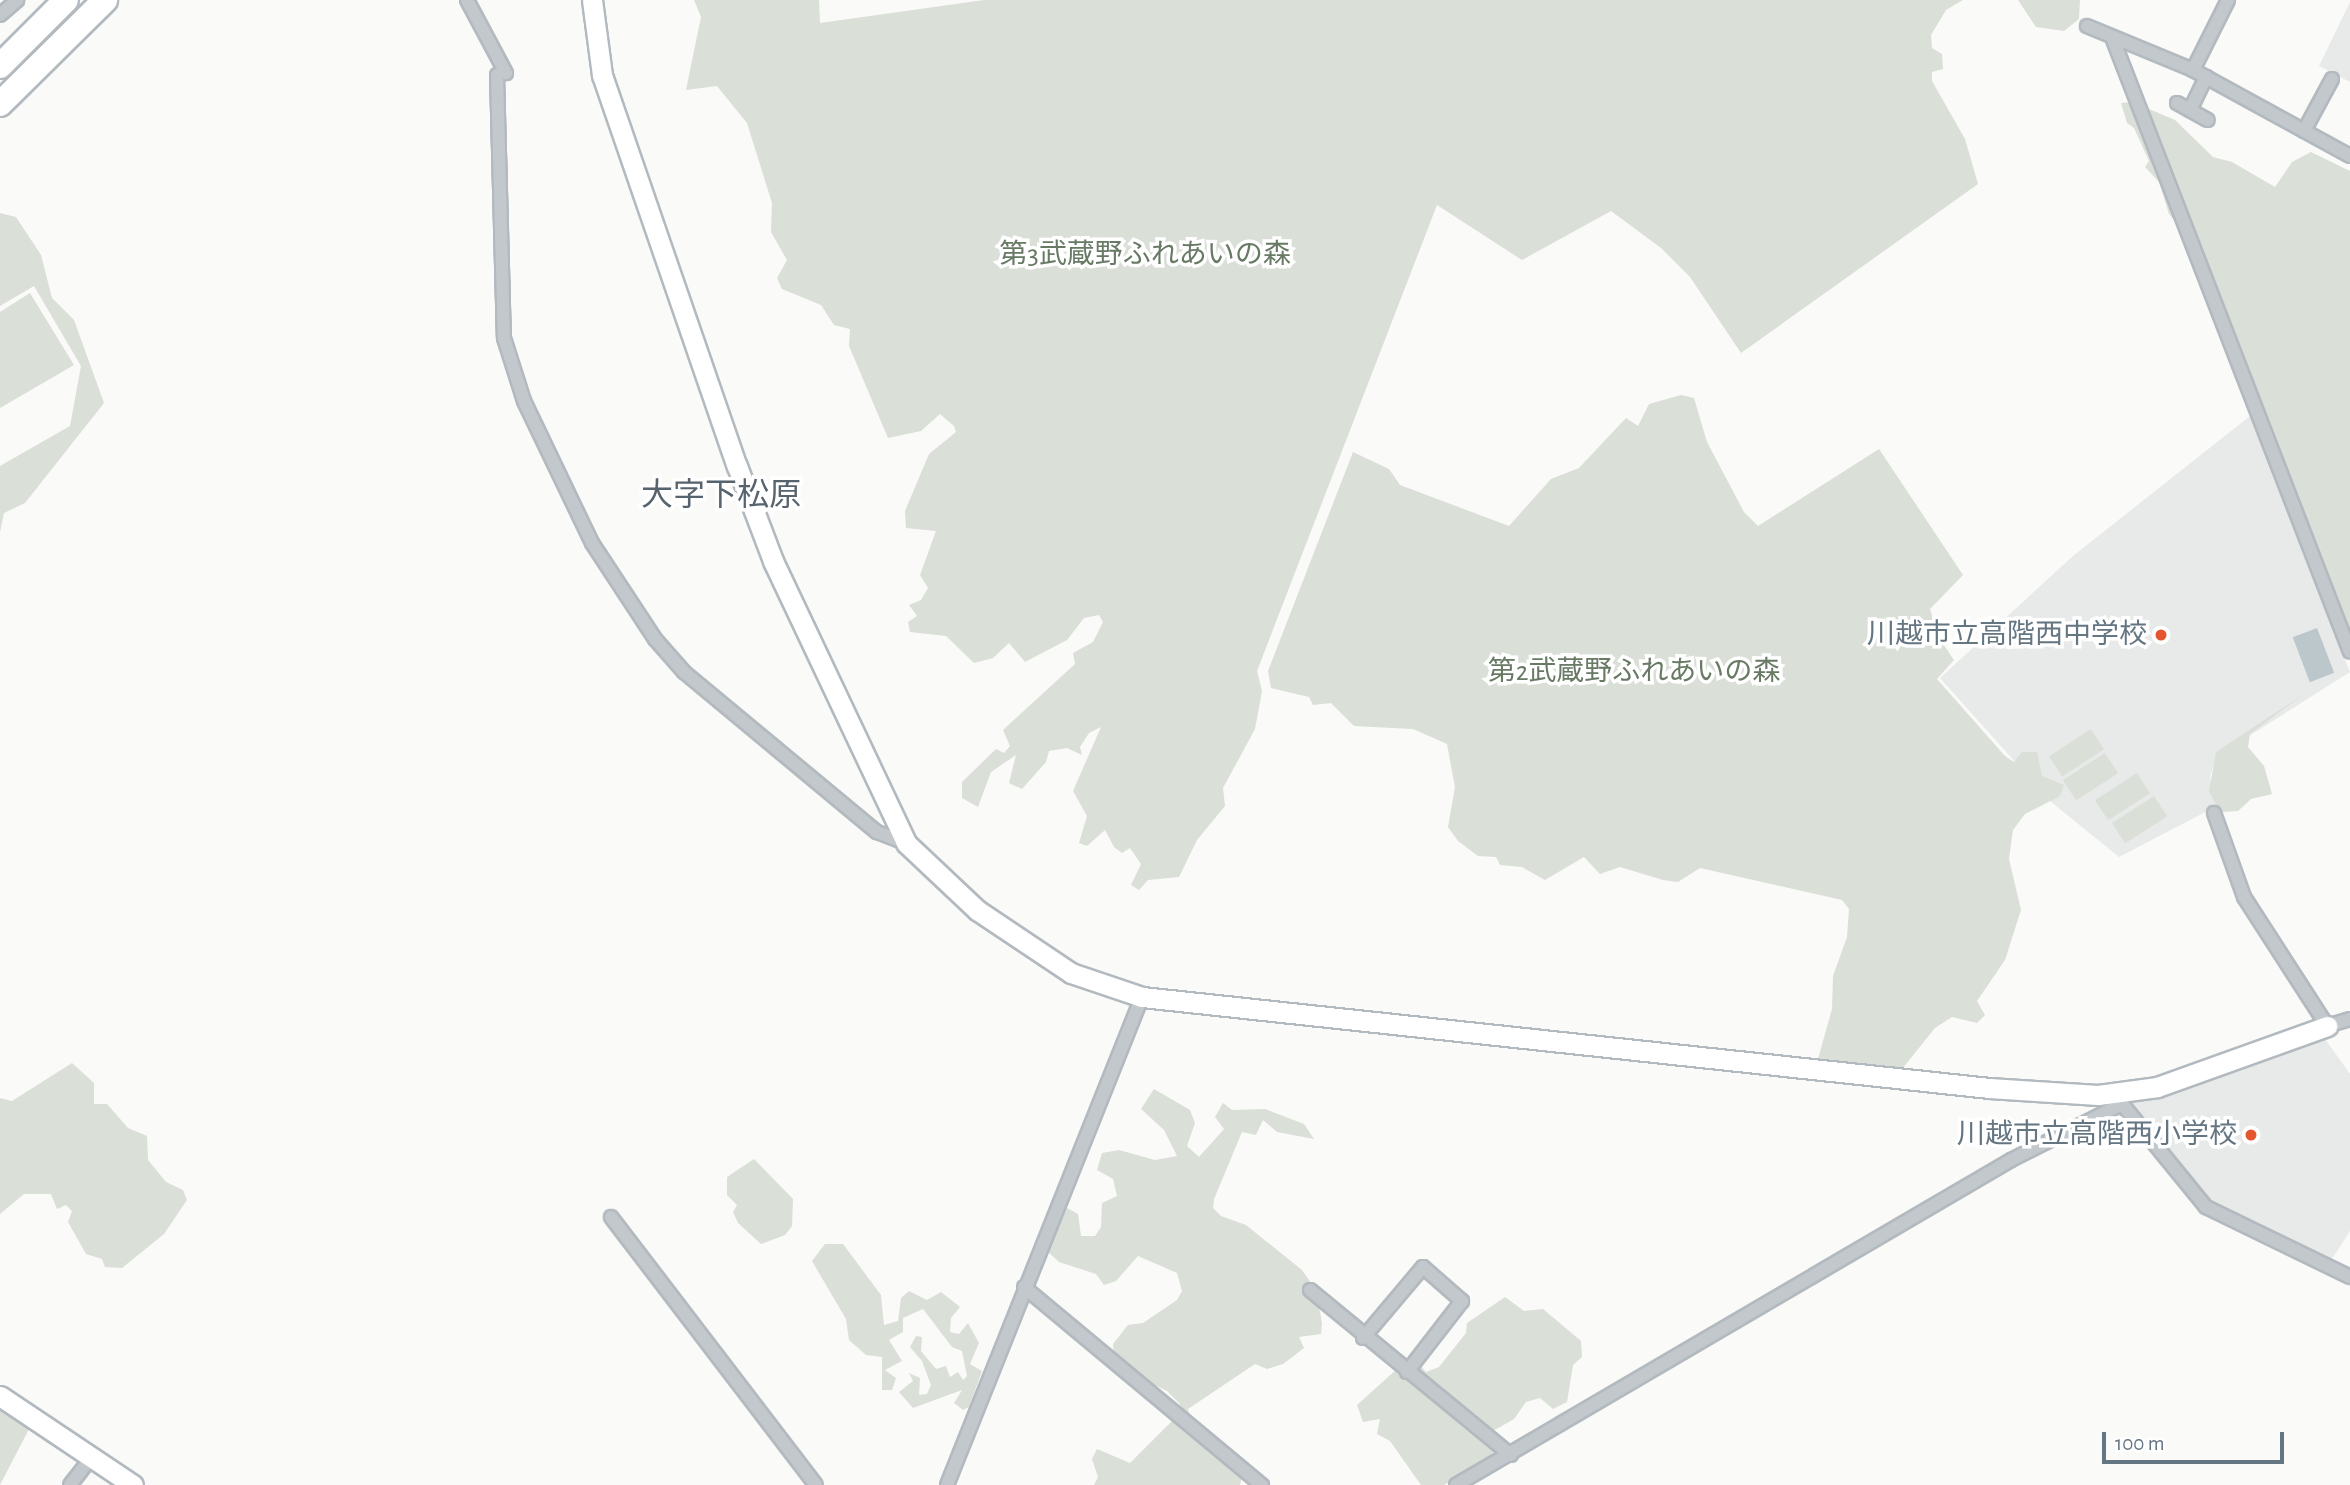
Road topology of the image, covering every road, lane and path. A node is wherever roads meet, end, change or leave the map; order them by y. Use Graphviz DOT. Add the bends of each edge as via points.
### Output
graph roads {
  1 [pos="17,0"];
  2 [pos="66,0"];
  3 [pos="105,0"];
  4 [pos="467,0"];
  5 [pos="592,0"];
  6 [pos="2228,0"];
  7 [pos="0,15"];
  8 [pos="2087,26"];
  9 [pos="2112,37"];
  10 [pos="0,66"];
  11 [pos="2193,70"];
  12 [pos="2206,77"];
  13 [pos="2332,79"];
  14 [pos="2177,103"];
  15 [pos="0,104"];
  16 [pos="2190,110"];
  17 [pos="2208,120"];
  18 [pos="2304,131"];
  19 [pos="2350,156"];
  20 [pos="2350,652"];
  21 [pos="2214,813"];
  22 [pos="906,843"];
  23 [pos="1142,997"];
  24 [pos="2350,1019"];
  25 [pos="2327,1026"];
  26 [pos="2121,1100"];
  27 [pos="611,1217"];
  28 [pos="2350,1277"];
  29 [pos="1024,1287"];
  30 [pos="1310,1290"];
  31 [pos="1363,1338"];
  32 [pos="1407,1372"];
  33 [pos="0,1396"];
  34 [pos="1511,1455"];
  35 [pos="92,1457"];
  36 [pos="70,1485"];
  37 [pos="133,1485"];
  38 [pos="816,1485"];
  39 [pos="947,1485"];
  40 [pos="1262,1485"];
  41 [pos="1456,1485"];
  1 -- 7 [label="street"];
  2 -- 10 [label="highway"];
  3 -- 15 [label="highway"];
  4 -- 22 [label="street" via="502,74 504,338 524,401 592,543 655,639 684,672 877,832"];
  5 -- 22 [label="street" via="602,75 737,466 774,561"];
  6 -- 11 [label="street"];
  8 -- 9 [label="street"];
  9 -- 11 [label="street"];
  9 -- 20 [label="street"];
  11 -- 12 [label="street"];
  12 -- 16 [label="street"];
  12 -- 18 [label="street"];
  13 -- 18 [label="street"];
  14 -- 16 [label="street"];
  16 -- 17 [label="street"];
  18 -- 19 [label="street"];
  21 -- 25 [label="street" via="2244,897"];
  22 -- 23 [label="street" via="977,910 1071,973"];
  23 -- 26 [label="street"];
  23 -- 29 [label="street"];
  24 -- 25 [label="street"];
  25 -- 26 [label="street"];
  26 -- 28 [label="street" via="2206,1207"];
  26 -- 34 [label="street"];
  27 -- 38 [label="street"];
  29 -- 39 [label="street"];
  29 -- 40 [label="street"];
  30 -- 31 [label="street"];
  31 -- 32 [label="street"];
  31 -- 32 [label="street" via="1423,1267 1462,1301"];
  32 -- 34 [label="street"];
  33 -- 35 [label="street"];
  34 -- 41 [label="street"];
  35 -- 36 [label="street"];
  35 -- 37 [label="street"];
}
